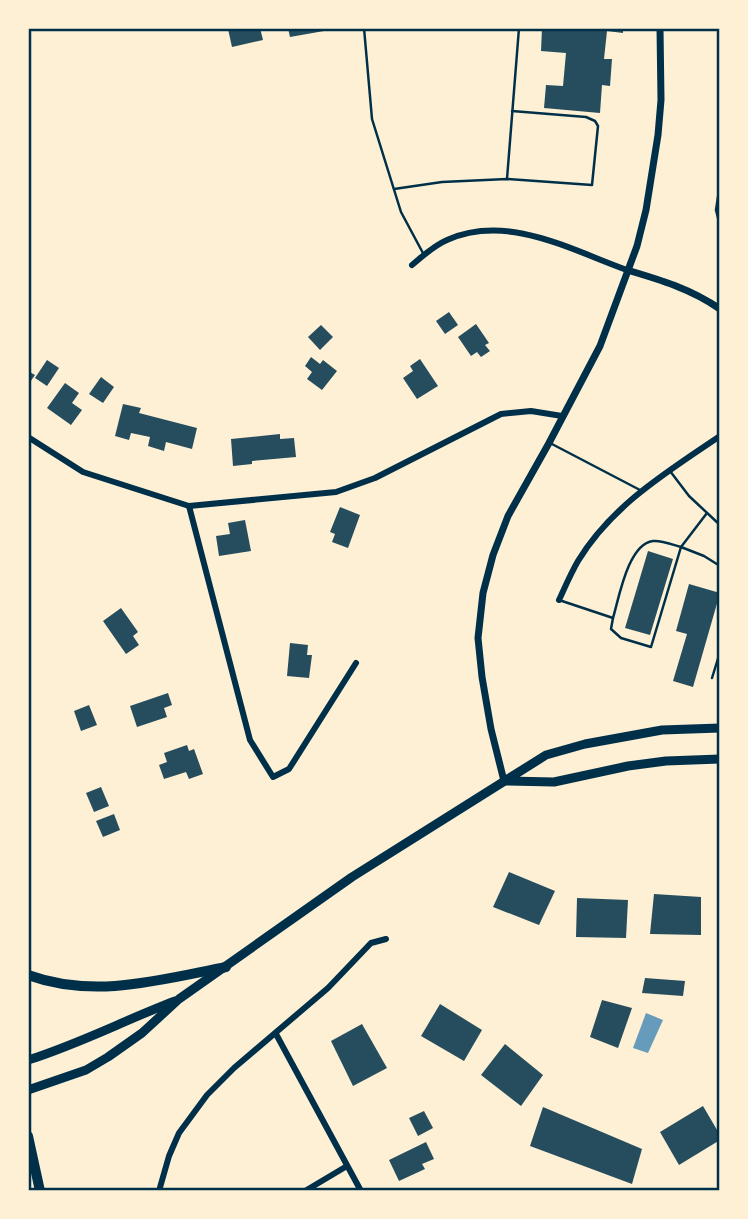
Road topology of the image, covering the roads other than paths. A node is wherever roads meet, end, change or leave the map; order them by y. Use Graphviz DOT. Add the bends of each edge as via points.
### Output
graph roads {
  1 [pos="364,28"];
  2 [pos="519,28"];
  3 [pos="660,28"];
  4 [pos="512,111"];
  5 [pos="507,179"];
  6 [pos="720,184"];
  7 [pos="394,189"];
  8 [pos="720,226"];
  9 [pos="424,255"];
  10 [pos="412,265"];
  11 [pos="627,270"];
  12 [pos="720,309"];
  13 [pos="562,416"];
  14 [pos="28,436"];
  15 [pos="720,436"];
  16 [pos="549,443"];
  17 [pos="669,471"];
  18 [pos="640,491"];
  19 [pos="189,506"];
  20 [pos="707,513"];
  21 [pos="720,525"];
  22 [pos="681,547"];
  23 [pos="720,566"];
  24 [pos="559,600"];
  25 [pos="613,618"];
  26 [pos="720,652"];
  27 [pos="356,663"];
  28 [pos="712,678"];
  29 [pos="720,728"];
  30 [pos="720,759"];
  31 [pos="504,780"];
  32 [pos="386,939"];
  33 [pos="226,967"];
  34 [pos="28,975"];
  35 [pos="180,999"];
  36 [pos="276,1034"];
  37 [pos="28,1060"];
  38 [pos="28,1090"];
  39 [pos="28,1136"];
  40 [pos="347,1166"];
  41 [pos="40,1191"];
  42 [pos="159,1191"];
  43 [pos="305,1191"];
  44 [pos="361,1191"];
  1 -- 7 [label="lane" via="372,119"];
  2 -- 4 [label="lane"];
  3 -- 11 [label="street" via="658,135 646,210"];
  4 -- 5 [label="lane"];
  4 -- 5 [label="lane" via="595,121 593,185"];
  5 -- 7 [label="lane"];
  6 -- 8 [label="lane" via="716,210"];
  7 -- 9 [label="lane"];
  9 -- 10 [label="street"];
  9 -- 11 [label="street" via="449,239 520,232"];
  11 -- 12 [label="street" via="676,284"];
  11 -- 13 [label="street" via="600,346"];
  13 -- 16 [label="street"];
  13 -- 19 [label="street" via="531,411 501,414 375,478 337,492"];
  14 -- 19 [label="street" via="83,472"];
  15 -- 17 [label="street"];
  16 -- 18 [label="lane"];
  16 -- 31 [label="street" via="508,516 483,593 478,638 482,677"];
  17 -- 18 [label="street"];
  17 -- 20 [label="lane"];
  18 -- 24 [label="street" via="596,535"];
  19 -- 27 [label="street" via="250,740 273,777 289,768"];
  20 -- 21 [label="lane"];
  20 -- 22 [label="lane"];
  22 -- 23 [label="lane"];
  22 -- 25 [label="lane" via="653,541 644,545 628,567"];
  22 -- 25 [label="lane" via="651,647 621,638 611,629"];
  24 -- 25 [label="lane"];
  26 -- 28 [label="lane"];
  29 -- 31 [label="main road" via="663,730 584,744 546,755"];
  30 -- 31 [label="main road" via="628,766 554,782"];
  31 -- 33 [label="main road" via="352,877"];
  32 -- 36 [label="street" via="371,943"];
  33 -- 34 [label="highway" via="98,988"];
  33 -- 35 [label="main road"];
  35 -- 37 [label="main road"];
  35 -- 38 [label="main road" via="97,1064"];
  36 -- 40 [label="street"];
  36 -- 42 [label="street" via="234,1068 192,1113 169,1156"];
  39 -- 41 [label="highway"];
  40 -- 43 [label="street"];
  40 -- 44 [label="street"];
}
